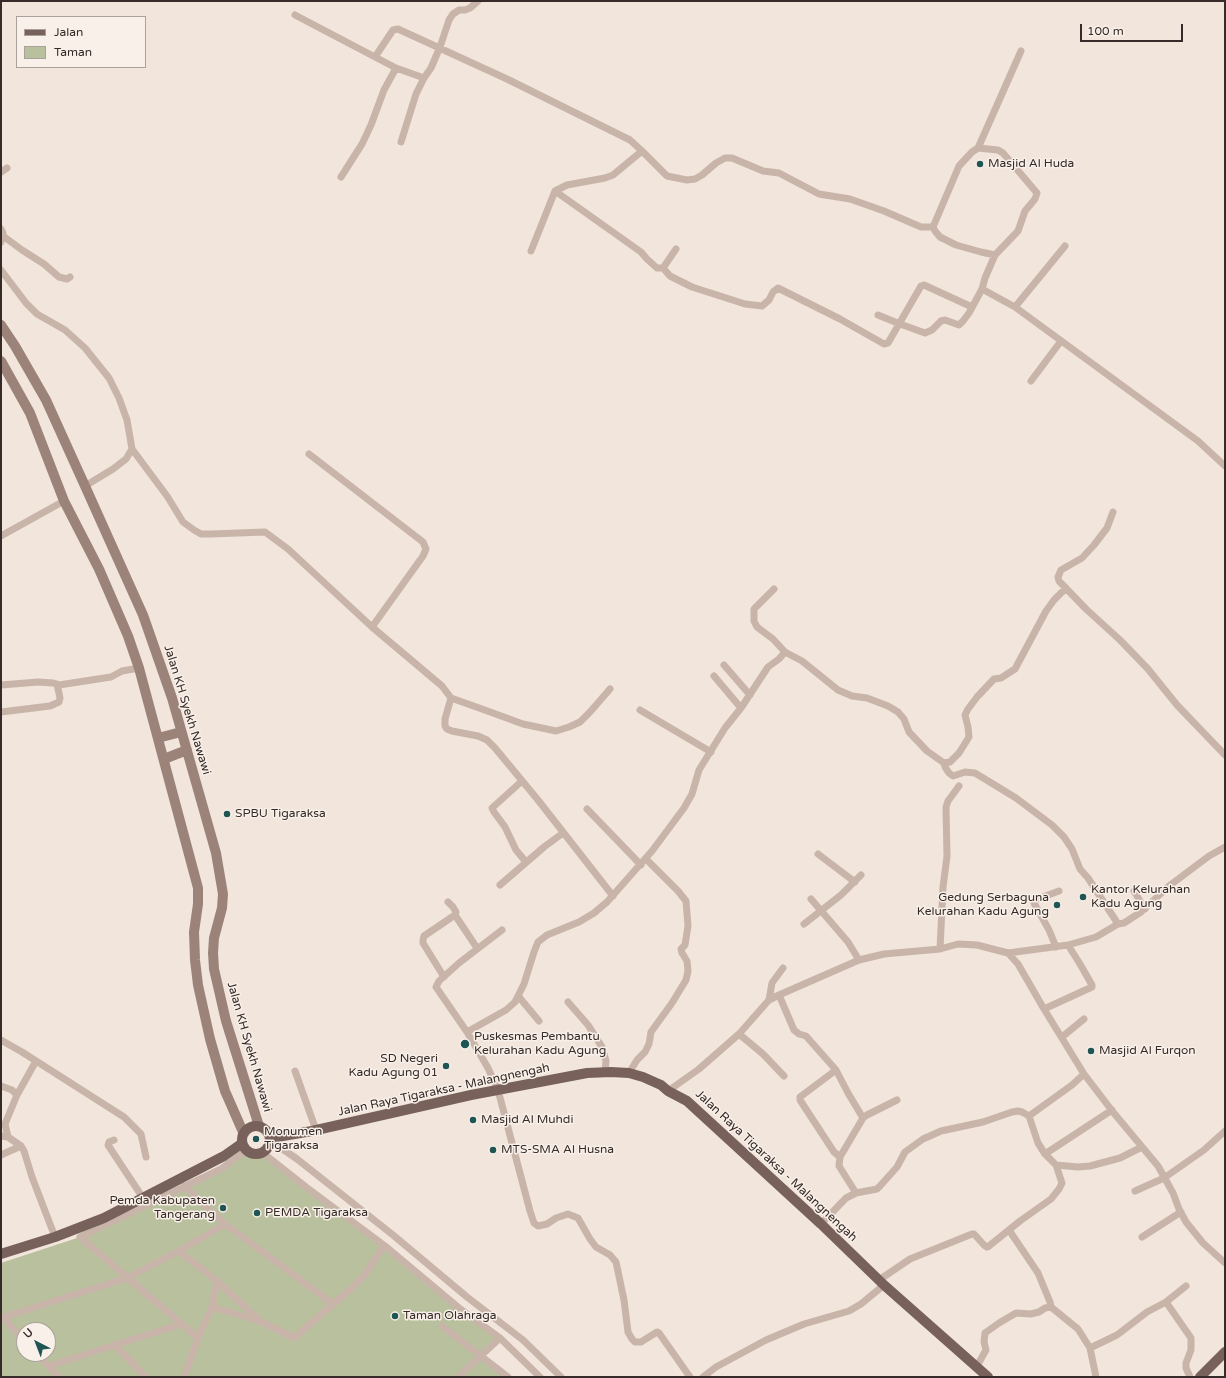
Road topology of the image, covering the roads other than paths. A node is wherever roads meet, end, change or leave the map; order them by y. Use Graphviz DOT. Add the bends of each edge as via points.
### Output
graph roads {
  1 [pos="478,1"];
  2 [pos="295,15"];
  3 [pos="440,47"];
  4 [pos="1021,51"];
  5 [pos="375,58"];
  6 [pos="396,68"];
  7 [pos="424,78"];
  8 [pos="401,142"];
  9 [pos="978,148"];
  10 [pos="642,151"];
  11 [pos="341,177"];
  12 [pos="555,191"];
  13 [pos="933,227"];
  14 [pos="2,236"];
  15 [pos="1065,246"];
  16 [pos="676,249"];
  17 [pos="531,251"];
  18 [pos="995,255"];
  19 [pos="663,268"];
  20 [pos="1,270"];
  21 [pos="70,277"];
  22 [pos="982,289"];
  23 [pos="972,307"];
  24 [pos="1015,307"];
  25 [pos="878,315"];
  26 [pos="900,324"];
  27 [pos="1,325"];
  28 [pos="1061,341"];
  29 [pos="1,361"];
  30 [pos="1031,381"];
  31 [pos="132,449"];
  32 [pos="309,454"];
  33 [pos="1225,466"];
  34 [pos="85,486"];
  35 [pos="64,501"];
  36 [pos="1112,512"];
  37 [pos="1,536"];
  38 [pos="1066,588"];
  39 [pos="774,589"];
  40 [pos="372,627"];
  41 [pos="785,652"];
  42 [pos="724,665"];
  43 [pos="139,668"];
  44 [pos="714,676"];
  45 [pos="57,684"];
  46 [pos="1,685"];
  47 [pos="610,689"];
  48 [pos="750,695"];
  49 [pos="451,698"];
  50 [pos="741,708"];
  51 [pos="640,710"];
  52 [pos="1,712"];
  53 [pos="181,732"];
  54 [pos="158,738"];
  55 [pos="187,750"];
  56 [pos="711,752"];
  57 [pos="1225,755"];
  58 [pos="164,759"];
  59 [pos="944,763"];
  60 [pos="522,781"];
  61 [pos="959,786"];
  62 [pos="587,809"];
  63 [pos="563,833"];
  64 [pos="1225,847"];
  65 [pos="818,854"];
  66 [pos="646,859"];
  67 [pos="526,862"];
  68 [pos="641,865"];
  69 [pos="861,875"];
  70 [pos="855,882"];
  71 [pos="500,885"];
  72 [pos="1059,891"];
  73 [pos="1134,891"];
  74 [pos="613,896"];
  75 [pos="811,899"];
  76 [pos="448,902"];
  77 [pos="1145,909"];
  78 [pos="821,910"];
  79 [pos="455,915"];
  80 [pos="804,924"];
  81 [pos="1118,924"];
  82 [pos="502,930"];
  83 [pos="1068,945"];
  84 [pos="1056,947"];
  85 [pos="477,948"];
  86 [pos="940,949"];
  87 [pos="1008,953"];
  88 [pos="859,960"];
  89 [pos="783,968"];
  90 [pos="444,977"];
  91 [pos="779,995"];
  92 [pos="519,997"];
  93 [pos="769,1000"];
  94 [pos="568,1002"];
  95 [pos="1044,1009"];
  96 [pos="1084,1019"];
  97 [pos="539,1020"];
  98 [pos="467,1032"];
  99 [pos="739,1034"];
  100 [pos="1062,1037"];
  101 [pos="1,1040"];
  102 [pos="36,1061"];
  103 [pos="836,1070"];
  104 [pos="295,1071"];
  105 [pos="604,1072"];
  106 [pos="629,1073"];
  107 [pos="1084,1074"];
  108 [pos="784,1076"];
  109 [pos="1,1086"];
  110 [pos="498,1090"];
  111 [pos="668,1091"];
  112 [pos="17,1095"];
  113 [pos="898,1100"];
  114 [pos="1112,1110"];
  115 [pos="1029,1116"];
  116 [pos="863,1118"];
  117 [pos="259,1126"];
  118 [pos="316,1130"];
  119 [pos="1225,1130"];
  120 [pos="243,1132"];
  121 [pos="4,1137"];
  122 [pos="114,1140"];
  123 [pos="270,1140"];
  124 [pos="21,1146"];
  125 [pos="244,1147"];
  126 [pos="1142,1147"];
  127 [pos="262,1153"];
  128 [pos="1045,1154"];
  129 [pos="1,1155"];
  130 [pos="840,1156"];
  131 [pos="146,1157"];
  132 [pos="1056,1165"];
  133 [pos="1164,1178"];
  134 [pos="184,1186"];
  135 [pos="1135,1191"];
  136 [pos="856,1193"];
  137 [pos="143,1198"];
  138 [pos="1181,1212"];
  139 [pos="225,1224"];
  140 [pos="821,1224"];
  141 [pos="1009,1230"];
  142 [pos="55,1237"];
  143 [pos="1142,1237"];
  144 [pos="385,1246"];
  145 [pos="179,1252"];
  146 [pos="1,1254"];
  147 [pos="1225,1263"];
  148 [pos="127,1278"];
  149 [pos="217,1281"];
  150 [pos="882,1282"];
  151 [pos="1186,1286"];
  152 [pos="1166,1302"];
  153 [pos="333,1304"];
  154 [pos="212,1307"];
  155 [pos="1051,1307"];
  156 [pos="2,1318"];
  157 [pos="262,1322"];
  158 [pos="181,1324"];
  159 [pos="442,1326"];
  160 [pos="16,1332"];
  161 [pos="198,1338"];
  162 [pos="500,1338"];
  163 [pos="116,1344"];
  164 [pos="1090,1348"];
  165 [pos="1225,1352"];
  166 [pos="481,1356"];
  167 [pos="44,1362"];
  168 [pos="48,1366"];
  169 [pos="977,1366"];
  170 [pos="59,1377"];
  171 [pos="146,1377"];
  172 [pos="184,1377"];
  173 [pos="458,1377"];
  174 [pos="508,1377"];
  175 [pos="540,1377"];
  176 [pos="561,1377"];
  177 [pos="690,1377"];
  178 [pos="703,1377"];
  179 [pos="988,1377"];
  180 [pos="1096,1377"];
  181 [pos="1190,1377"];
  182 [pos="1200,1377"];
  1 -- 3 [label="street" via="470,8 453,14"];
  2 -- 5 [label="street"];
  3 -- 5 [label="street" via="398,29 393,30"];
  3 -- 7 [label="street"];
  3 -- 10 [label="street" via="630,140"];
  4 -- 9 [label="street"];
  5 -- 6 [label="street"];
  6 -- 7 [label="street"];
  6 -- 11 [label="street" via="362,144"];
  7 -- 8 [label="street" via="416,94"];
  9 -- 13 [label="street" via="959,166"];
  9 -- 18 [label="street" via="1003,153 1037,193 1025,211 1018,231"];
  10 -- 12 [label="street" via="613,175 567,185"];
  10 -- 13 [label="street" via="667,176 695,179 716,162 732,158 763,171 779,173 819,194 850,199 921,227"];
  12 -- 17 [label="street"];
  12 -- 19 [label="street" via="641,252 657,268"];
  13 -- 18 [label="street" via="940,237"];
  14 -- 21 [label="street" via="59,277"];
  15 -- 24 [label="street"];
  16 -- 19 [label="street"];
  18 -- 22 [label="street"];
  19 -- 26 [label="street" via="670,276 692,287 745,304 762,306 778,288 884,344 888,344"];
  20 -- 31 [label="street" via="26,303 43,318 65,330 75,339 109,378 127,420"];
  22 -- 23 [label="street"];
  22 -- 24 [label="street"];
  23 -- 26 [label="street" via="959,325 946,320 941,321 925,333"];
  23 -- 26 [label="street" via="924,285 920,286"];
  24 -- 28 [label="street"];
  25 -- 26 [label="street"];
  27 -- 34 [label="main road, Jalan KH Syekh Nawawi" via="46,400"];
  28 -- 30 [label="street"];
  28 -- 33 [label="street" via="1198,441"];
  29 -- 35 [label="main road" via="30,413"];
  31 -- 34 [label="street" via="126,459"];
  31 -- 40 [label="street" via="183,522 201,534 265,532 288,549"];
  32 -- 40 [label="street" via="423,542 426,549"];
  34 -- 53 [label="main road, Jalan KH Syekh Nawawi" via="143,615"];
  35 -- 37 [label="street"];
  35 -- 43 [label="main road" via="99,569"];
  36 -- 38 [label="street" via="1107,528 1094,545 1082,558 1066,566 1059,573 1059,581"];
  38 -- 57 [label="street" via="1148,669 1176,705"];
  38 -- 59 [label="street" via="1046,612 1015,670 994,679 972,703 965,715 969,737 959,753 950,762"];
  39 -- 41 [label="street" via="754,609 754,621 757,627"];
  40 -- 49 [label="street" via="442,686"];
  41 -- 48 [label="street" via="768,666"];
  41 -- 59 [label="street" via="802,661 838,690 852,696 867,698 898,712 909,732 927,751"];
  42 -- 48 [label="street"];
  43 -- 45 [label="street" via="122,671 112,677"];
  43 -- 54 [label="main road"];
  44 -- 50 [label="street"];
  45 -- 46 [label="street" via="38,682"];
  45 -- 52 [label="street" via="59,702 50,706"];
  47 -- 49 [label="street" via="580,722 556,731 522,724"];
  48 -- 50 [label="street"];
  49 -- 60 [label="street" via="445,719 447,729 487,740"];
  50 -- 56 [label="street"];
  51 -- 56 [label="street"];
  53 -- 54 [label="main road"];
  53 -- 55 [label="main road, Jalan KH Syekh Nawawi"];
  54 -- 58 [label="main road"];
  55 -- 58 [label="main road"];
  55 -- 117 [label="main road, Jalan KH Syekh Nawawi" via="216,851 221,882 222,908 214,938 214,969 226,1021"];
  56 -- 66 [label="street" via="700,770 684,808"];
  58 -- 120 [label="main road" via="198,888 194,932 198,985 225,1091"];
  59 -- 81 [label="street" via="954,776 965,772 975,773 1016,798 1052,825 1072,849 1080,869"];
  60 -- 63 [label="street"];
  60 -- 67 [label="street" via="492,808 516,850"];
  61 -- 86 [label="street" via="946,807 947,856"];
  62 -- 68 [label="street"];
  63 -- 67 [label="street"];
  63 -- 74 [label="street"];
  64 -- 77 [label="street" via="1170,886"];
  65 -- 70 [label="street"];
  66 -- 68 [label="street"];
  66 -- 106 [label="street" via="686,901 688,926 685,945 681,949 687,961 688,971 686,980 651,1032 645,1052"];
  67 -- 71 [label="street"];
  68 -- 74 [label="street"];
  69 -- 70 [label="street"];
  70 -- 78 [label="street"];
  72 -- 84 [label="street" via="1034,903"];
  73 -- 77 [label="street"];
  74 -- 92 [label="street" via="594,914 538,942"];
  75 -- 78 [label="street"];
  76 -- 79 [label="street" via="456,912"];
  77 -- 81 [label="street" via="1124,923"];
  78 -- 80 [label="street"];
  78 -- 88 [label="street" via="848,942"];
  79 -- 85 [label="street"];
  79 -- 90 [label="street" via="424,936 423,940"];
  81 -- 83 [label="street" via="1096,937"];
  82 -- 85 [label="street"];
  83 -- 84 [label="street"];
  83 -- 95 [label="street" via="1092,986"];
  84 -- 87 [label="street"];
  85 -- 90 [label="street"];
  86 -- 87 [label="street" via="958,944 971,944"];
  86 -- 88 [label="street" via="884,954"];
  87 -- 95 [label="street" via="1018,964"];
  88 -- 91 [label="street"];
  89 -- 93 [label="street" via="772,983"];
  90 -- 98 [label="street" via="436,986"];
  91 -- 93 [label="street"];
  91 -- 103 [label="street" via="794,1030 806,1036"];
  92 -- 97 [label="street"];
  92 -- 98 [label="street" via="506,1010"];
  93 -- 99 [label="street"];
  94 -- 105 [label="street" via="588,1025 602,1047 606,1058"];
  95 -- 100 [label="street"];
  96 -- 100 [label="street"];
  98 -- 110 [label="street"];
  99 -- 108 [label="street"];
  99 -- 111 [label="street" via="699,1069"];
  100 -- 107 [label="street"];
  101 -- 102 [label="street"];
  102 -- 112 [label="street"];
  102 -- 131 [label="street" via="124,1117 141,1134"];
  103 -- 116 [label="street"];
  103 -- 130 [label="street" via="800,1097 800,1100 834,1152"];
  104 -- 118 [label="street"];
  105 -- 106 [label="main road, Jalan Raya Tigaraksa - Malangnengah"];
  105 -- 110 [label="main road, Jalan Raya Tigaraksa - Malangnengah"];
  106 -- 111 [label="main road, Jalan Raya Tigaraksa - Malangnengah" via="661,1085"];
  107 -- 114 [label="street"];
  107 -- 115 [label="street"];
  109 -- 112 [label="street"];
  110 -- 118 [label="main road, Jalan Raya Tigaraksa - Malangnengah"];
  110 -- 177 [label="street" via="534,1223 538,1226 547,1224 568,1214 578,1218 596,1247 616,1262 628,1332 632,1339 640,1342 657,1332"];
  111 -- 140 [label="main road, Jalan Raya Tigaraksa - Malangnengah" via="687,1101"];
  112 -- 121 [label="street" via="5,1124"];
  113 -- 116 [label="street"];
  114 -- 126 [label="street"];
  114 -- 128 [label="street"];
  115 -- 128 [label="street" via="1036,1140"];
  115 -- 136 [label="street" via="1018,1111 1012,1112 983,1122 941,1131 923,1139 905,1152 897,1167 880,1186"];
  116 -- 130 [label="street"];
  117 -- 120 [label="main road"];
  117 -- 123 [label="main road" via="268,1133"];
  118 -- 123 [label="main road, Jalan Raya Tigaraksa - Malangnengah"];
  119 -- 133 [label="street" via="1204,1150"];
  120 -- 125 [label="main road"];
  121 -- 124 [label="street"];
  122 -- 137 [label="street" via="108,1145"];
  123 -- 127 [label="main road" via="268,1148"];
  123 -- 176 [label="street" via="523,1340"];
  124 -- 129 [label="street"];
  124 -- 142 [label="street"];
  125 -- 127 [label="main road" via="251,1153"];
  125 -- 134 [label="street" via="221,1169"];
  125 -- 137 [label="main road"];
  126 -- 132 [label="street" via="1120,1158 1097,1164 1078,1167"];
  126 -- 133 [label="street" via="1158,1166"];
  127 -- 144 [label="street"];
  128 -- 132 [label="street"];
  130 -- 136 [label="street" via="839,1166"];
  132 -- 141 [label="street" via="1062,1183 1059,1189 1047,1202"];
  133 -- 135 [label="street"];
  133 -- 138 [label="street"];
  134 -- 139 [label="street"];
  134 -- 148 [label="street" via="80,1237"];
  136 -- 140 [label="street" via="846,1198"];
  137 -- 142 [label="main road" via="104,1218"];
  138 -- 143 [label="street"];
  138 -- 147 [label="street" via="1194,1232"];
  139 -- 145 [label="street"];
  139 -- 153 [label="street"];
  140 -- 150 [label="main road, Jalan Raya Tigaraksa - Malangnengah"];
  141 -- 150 [label="street" via="987,1246 984,1246 974,1234 959,1238 906,1261"];
  141 -- 155 [label="street" via="1038,1273"];
  142 -- 146 [label="main road"];
  144 -- 153 [label="street" via="358,1282"];
  144 -- 162 [label="street" via="459,1308"];
  145 -- 148 [label="street"];
  145 -- 149 [label="street"];
  148 -- 156 [label="street"];
  148 -- 158 [label="street"];
  149 -- 154 [label="street"];
  149 -- 157 [label="street"];
  150 -- 169 [label="main road, Jalan Raya Tigaraksa - Malangnengah"];
  150 -- 178 [label="street" via="861,1304 849,1311 804,1324 766,1340 716,1367"];
  151 -- 152 [label="street"];
  152 -- 164 [label="street" via="1147,1312 1117,1335"];
  152 -- 181 [label="street" via="1191,1338 1191,1350 1186,1363"];
  153 -- 157 [label="street" via="294,1338"];
  154 -- 157 [label="street"];
  154 -- 161 [label="street"];
  155 -- 164 [label="street" via="1078,1329"];
  155 -- 169 [label="street" via="1031,1314 1016,1313 985,1333 986,1350"];
  156 -- 160 [label="street"];
  158 -- 161 [label="street"];
  158 -- 163 [label="street"];
  159 -- 166 [label="street"];
  161 -- 172 [label="street"];
  162 -- 166 [label="street"];
  162 -- 175 [label="street"];
  163 -- 168 [label="street"];
  163 -- 171 [label="street"];
  164 -- 180 [label="street"];
  165 -- 182 [label="main road"];
  166 -- 173 [label="street"];
  166 -- 174 [label="street"];
  167 -- 168 [label="street"];
  168 -- 170 [label="street"];
  169 -- 179 [label="main road, Jalan Raya Tigaraksa - Malangnengah"];
}
